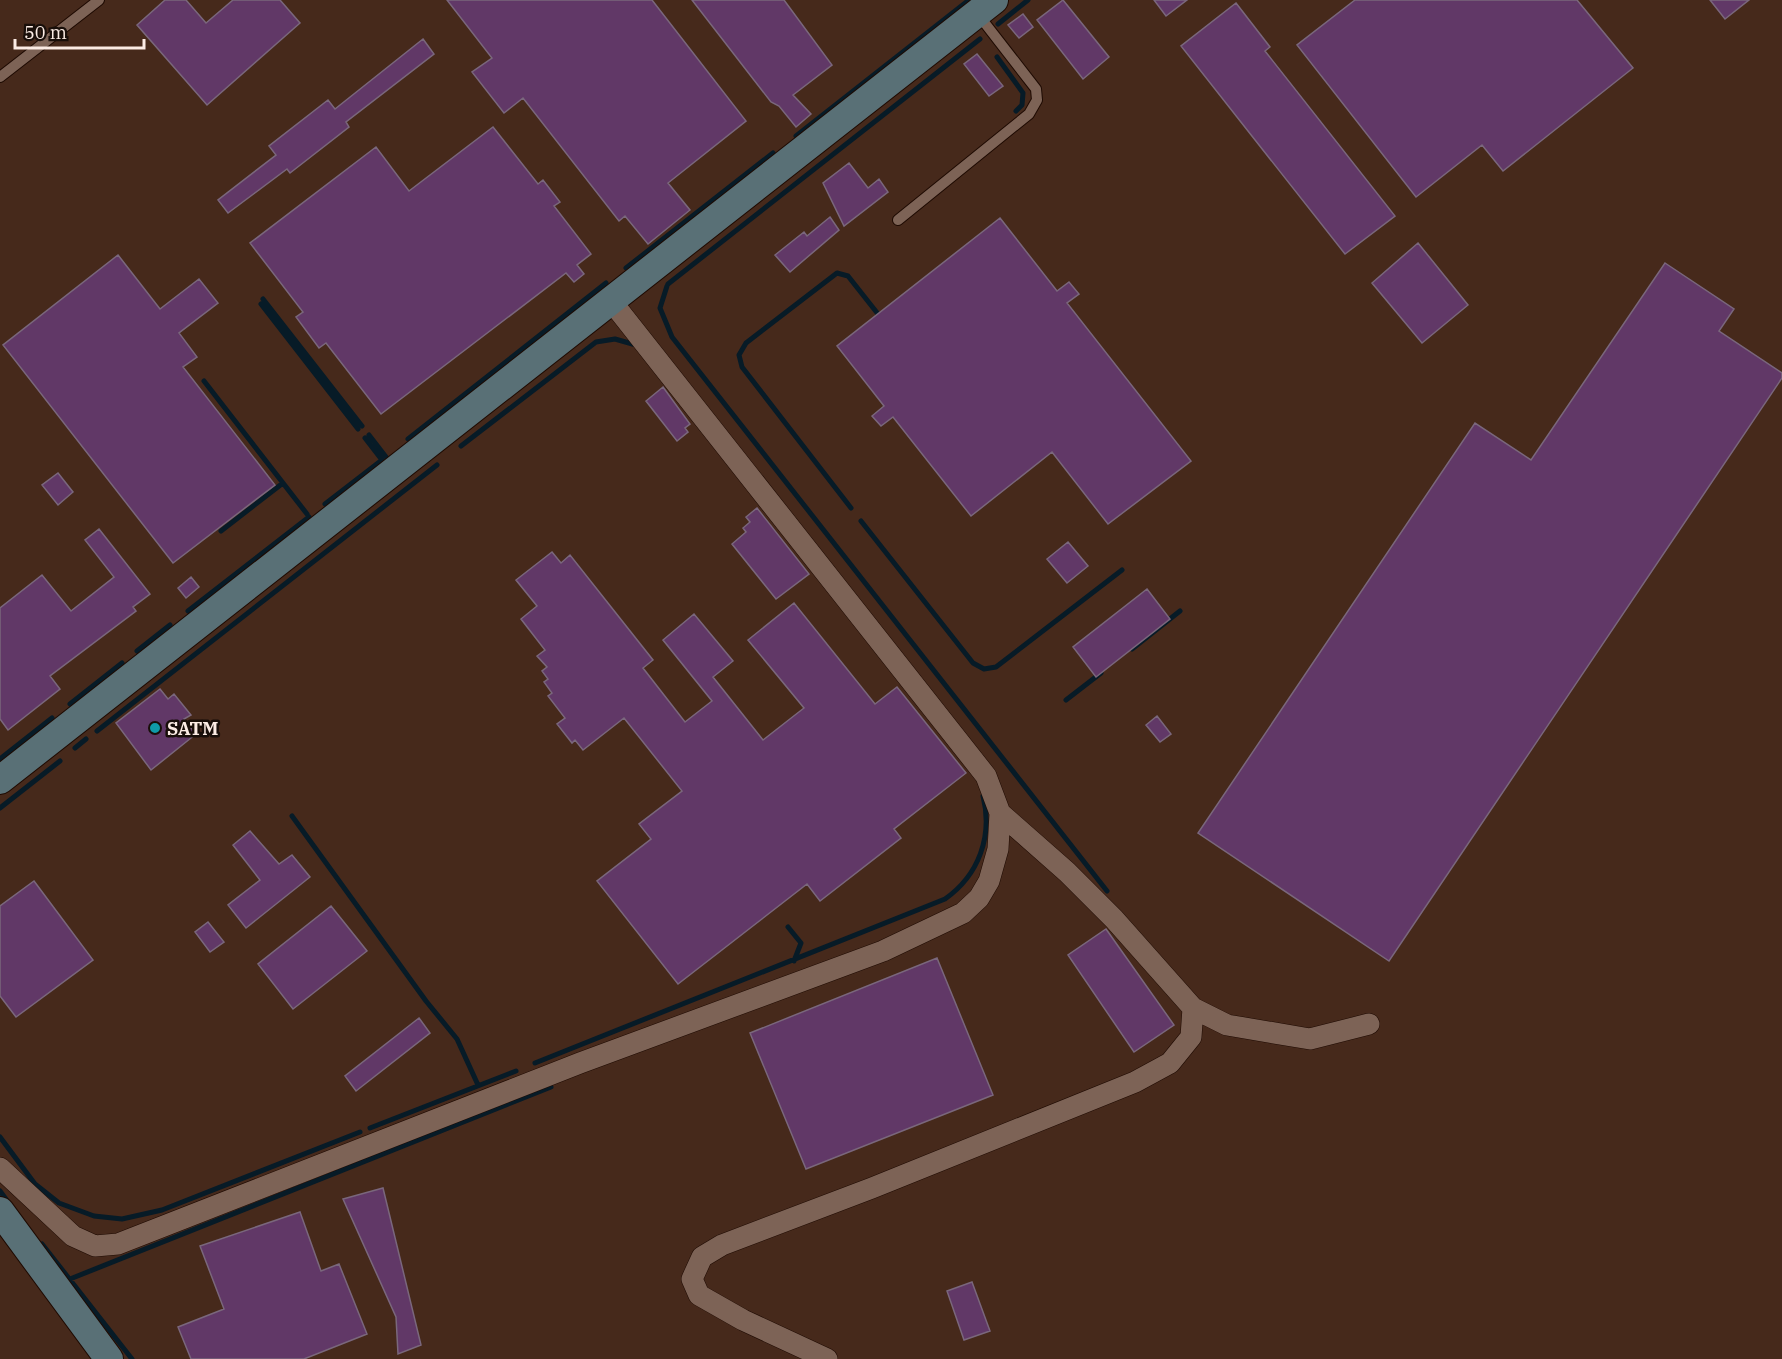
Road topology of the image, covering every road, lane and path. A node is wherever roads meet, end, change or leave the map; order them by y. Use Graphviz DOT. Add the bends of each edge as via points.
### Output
graph roads {
  1 [pos="99,0"];
  2 [pos="986,7"];
  3 [pos="0,76"];
  4 [pos="898,220"];
  5 [pos="612,302"];
  6 [pos="0,780"];
  7 [pos="1000,813"];
  8 [pos="1194,1008"];
  9 [pos="1369,1024"];
  10 [pos="0,1168"];
  11 [pos="0,1211"];
  12 [pos="109,1359"];
  13 [pos="827,1359"];
  1 -- 3 [label="lane"];
  2 -- 4 [label="lane" via="1036,89 1037,100 1029,114"];
  2 -- 5 [label="main road"];
  5 -- 6 [label="main road"];
  5 -- 7 [label="street" via="986,776"];
  7 -- 8 [label="street" via="1114,919"];
  7 -- 10 [label="street" via="998,849 989,881 963,913 883,951 580,1063 118,1244 95,1246 73,1236"];
  8 -- 9 [label="street" via="1227,1025 1310,1039"];
  8 -- 13 [label="street" via="1191,1037 1170,1063 1135,1082 722,1245 702,1257 692,1279 699,1295"];
  11 -- 12 [label="main road"];
}
